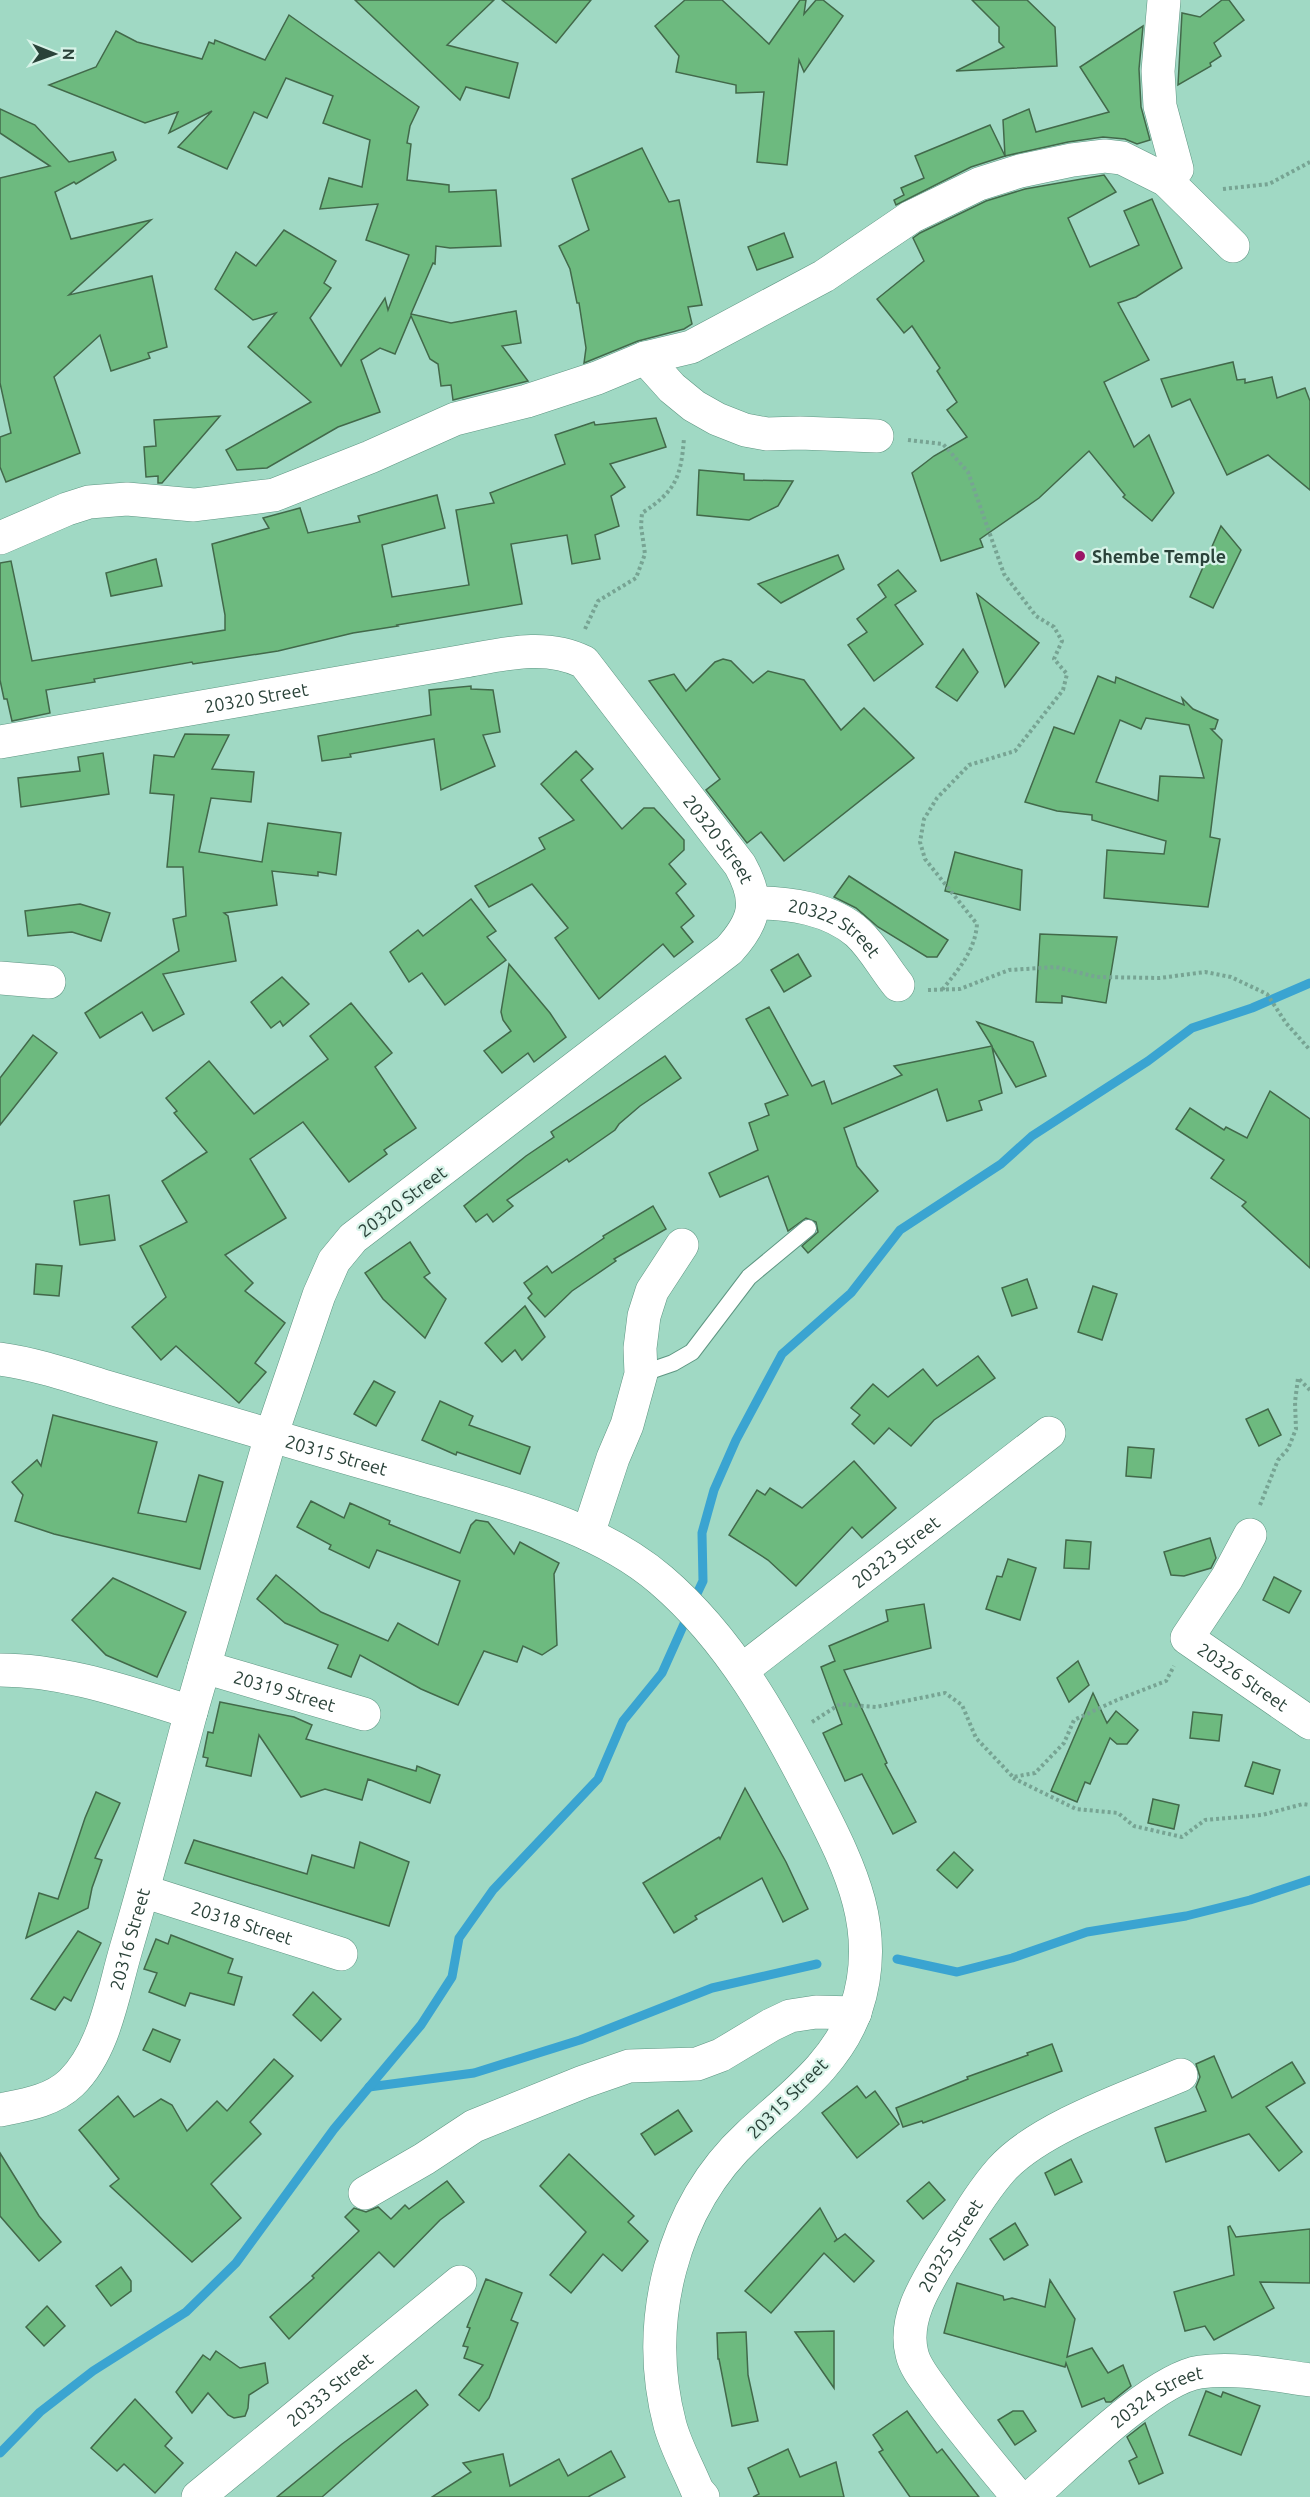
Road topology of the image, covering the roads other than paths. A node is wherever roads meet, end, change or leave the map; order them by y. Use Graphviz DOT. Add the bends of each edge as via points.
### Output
graph roads {
  1 [pos="1164,0"];
  2 [pos="1172,175"];
  3 [pos="1233,246"];
  4 [pos="645,358"];
  5 [pos="877,436"];
  6 [pos="0,538"];
  7 [pos="0,742"];
  8 [pos="754,903"];
  9 [pos="0,978"];
  10 [pos="49,982"];
  11 [pos="898,985"];
  12 [pos="808,1228"];
  13 [pos="682,1245"];
  14 [pos="0,1359"];
  15 [pos="641,1374"];
  16 [pos="1049,1433"];
  17 [pos="271,1436"];
  18 [pos="588,1534"];
  19 [pos="1250,1535"];
  20 [pos="204,1667"];
  21 [pos="0,1670"];
  22 [pos="742,1670"];
  23 [pos="191,1712"];
  24 [pos="364,1714"];
  25 [pos="1310,1723"];
  26 [pos="143,1891"];
  27 [pos="341,1954"];
  28 [pos="855,2013"];
  29 [pos="1181,2075"];
  30 [pos="0,2110"];
  31 [pos="364,2193"];
  32 [pos="460,2282"];
  33 [pos="1310,2380"];
  34 [pos="693,2495"];
  35 [pos="198,2497"];
  36 [pos="1018,2497"];
  37 [pos="1031,2497"];
  1 -- 2 [label="street" via="1158,71"];
  2 -- 3 [label="street"];
  2 -- 4 [label="street" via="1105,156 1020,171 979,184 911,217 824,276 691,346"];
  4 -- 5 [label="street" via="694,406 745,430"];
  4 -- 6 [label="street" via="527,401 455,419 274,495 194,505 127,499 89,502"];
  7 -- 8 [label="street, 20320 Street" via="530,651 553,652 584,662 740,865"];
  8 -- 11 [label="street, 20322 Street" via="779,903 837,920 856,932"];
  8 -- 17 [label="street, 20320 Street" via="745,932 729,950 353,1238 334,1261 319,1295"];
  9 -- 10 [label="street"];
  12 -- 15 [label="lane" via="749,1277 692,1352"];
  13 -- 15 [label="street" via="652,1291 644,1316"];
  14 -- 17 [label="street, 20315 Street" via="93,1382"];
  15 -- 18 [label="street"];
  16 -- 22 [label="street, 20323 Street"];
  17 -- 18 [label="street, 20315 Street" via="495,1501"];
  17 -- 20 [label="street, 20316 Street"];
  18 -- 22 [label="street, 20315 Street" via="607,1542 667,1586 721,1641"];
  19 -- 25 [label="street, 20326 Street" via="1187,1638"];
  20 -- 23 [label="street, 20316 Street"];
  20 -- 24 [label="street, 20319 Street"];
  21 -- 23 [label="street" via="96,1683"];
  22 -- 28 [label="street, 20315 Street" via="785,1741 841,1850 863,1911 866,1956"];
  23 -- 26 [label="street, 20316 Street"];
  26 -- 27 [label="street, 20318 Street"];
  26 -- 30 [label="street, 20316 Street" via="101,2036 86,2066 50,2098"];
  28 -- 31 [label="street" via="790,2016 721,2055 697,2064 629,2066 583,2082 474,2126"];
  28 -- 34 [label="street, 20315 Street" via="839,2045 817,2071 747,2137 701,2193 666,2278 660,2336 663,2385 671,2426"];
  29 -- 36 [label="street, 20325 Street" via="1072,2122 1017,2154 979,2200 930,2277 914,2311 910,2344 919,2370"];
  32 -- 35 [label="street, 20333 Street"];
  33 -- 37 [label="street, 20324 Street" via="1233,2370 1198,2372 1178,2380 1149,2395"];
}
